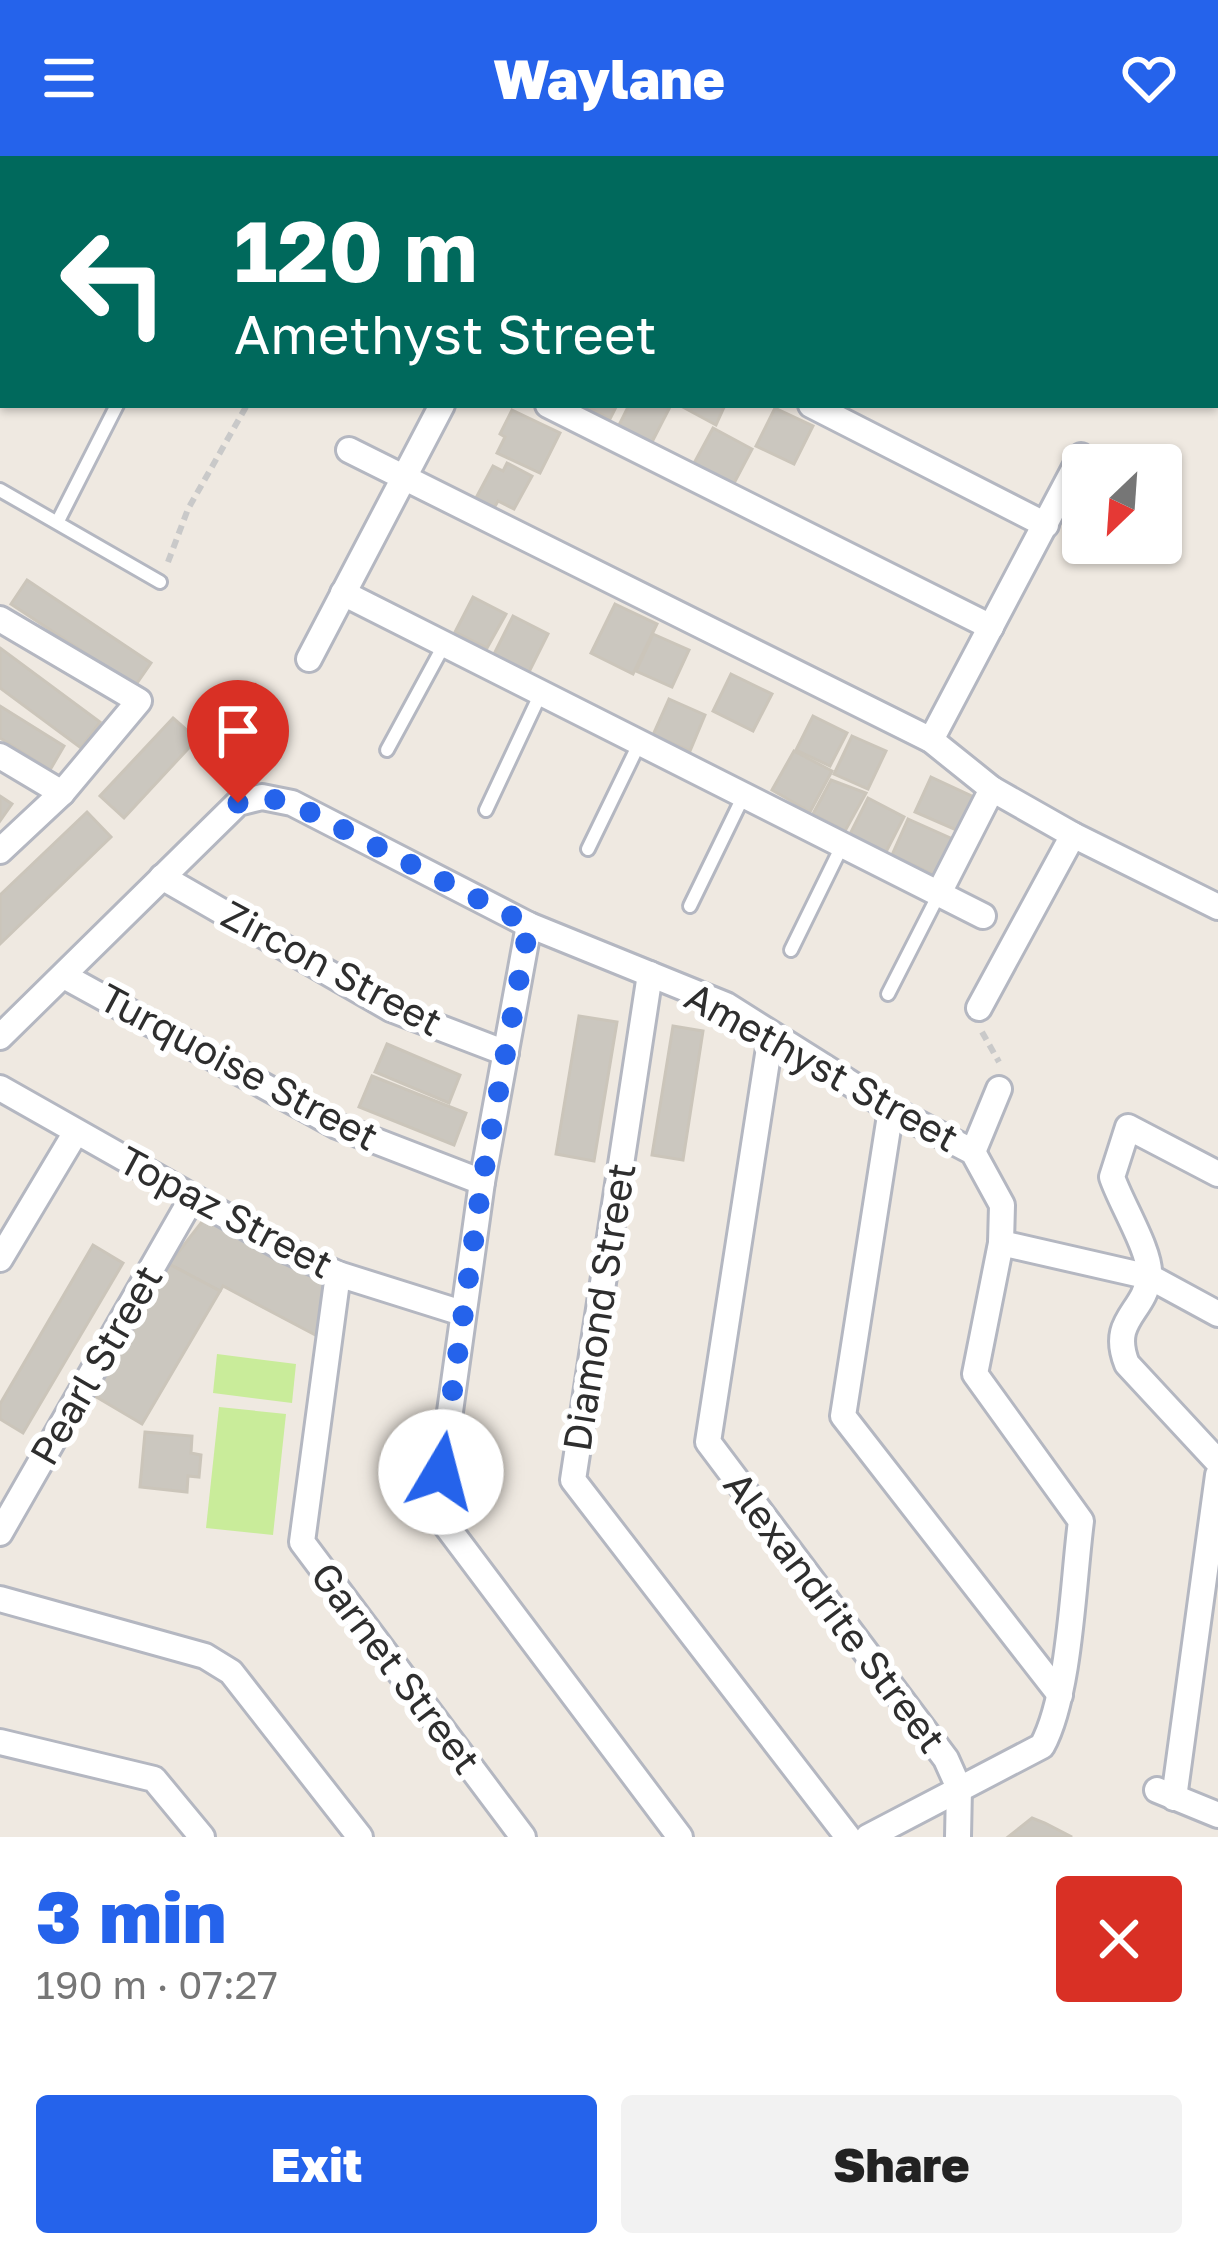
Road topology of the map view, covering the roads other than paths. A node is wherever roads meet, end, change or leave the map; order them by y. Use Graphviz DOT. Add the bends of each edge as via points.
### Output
graph roads {
  1 [pos="115,408"];
  2 [pos="440,408"];
  3 [pos="554,408"];
  4 [pos="817,408"];
  5 [pos="349,450"];
  6 [pos="403,478"];
  7 [pos="0,490"];
  8 [pos="1062,493"];
  9 [pos="58,520"];
  10 [pos="1046,525"];
  11 [pos="160,582"];
  12 [pos="343,592"];
  13 [pos="0,619"];
  14 [pos="992,627"];
  15 [pos="444,645"];
  16 [pos="309,659"];
  17 [pos="540,694"];
  18 [pos="932,740"];
  19 [pos="639,744"];
  20 [pos="387,749"];
  21 [pos="0,756"];
  22 [pos="992,789"];
  23 [pos="62,793"];
  24 [pos="744,796"];
  25 [pos="486,810"];
  26 [pos="1073,835"];
  27 [pos="842,845"];
  28 [pos="588,849"];
  29 [pos="0,851"];
  30 [pos="162,877"];
  31 [pos="939,893"];
  32 [pos="690,906"];
  33 [pos="1218,907"];
  34 [pos="983,916"];
  35 [pos="529,925"];
  36 [pos="791,950"];
  37 [pos="650,974"];
  38 [pos="64,976"];
  39 [pos="888,994"];
  40 [pos="979,1008"];
  41 [pos="771,1035"];
  42 [pos="0,1037"];
  43 [pos="506,1053"];
  44 [pos="0,1088"];
  45 [pos="999,1089"];
  46 [pos="891,1108"];
  47 [pos="76,1132"];
  48 [pos="973,1152"];
  49 [pos="1218,1174"];
  50 [pos="482,1182"];
  51 [pos="192,1198"];
  52 [pos="1000,1243"];
  53 [pos="0,1258"];
  54 [pos="338,1274"];
  55 [pos="1150,1277"];
  56 [pos="462,1313"];
  57 [pos="1218,1313"];
  58 [pos="1218,1462"];
  59 [pos="1218,1474"];
  60 [pos="0,1533"];
  61 [pos="0,1598"];
  62 [pos="1060,1695"];
  63 [pos="0,1742"];
  64 [pos="959,1788"];
  65 [pos="1218,1815"];
  66 [pos="202,1837"];
  67 [pos="360,1837"];
  68 [pos="523,1837"];
  69 [pos="680,1837"];
  70 [pos="848,1837"];
  71 [pos="868,1837"];
  72 [pos="958,1837"];
  1 -- 9 [label="lane"];
  2 -- 6 [label="street"];
  3 -- 14 [label="street"];
  4 -- 10 [label="street"];
  5 -- 6 [label="street"];
  6 -- 12 [label="street"];
  6 -- 18 [label="street"];
  7 -- 9 [label="lane"];
  8 -- 10 [label="street"];
  9 -- 11 [label="lane"];
  10 -- 14 [label="street"];
  12 -- 15 [label="street"];
  12 -- 16 [label="street"];
  13 -- 23 [label="street" via="139,701"];
  14 -- 18 [label="street"];
  15 -- 17 [label="street"];
  15 -- 20 [label="lane"];
  17 -- 19 [label="street"];
  17 -- 25 [label="lane"];
  18 -- 22 [label="street"];
  19 -- 24 [label="street"];
  19 -- 28 [label="lane"];
  21 -- 23 [label="street"];
  22 -- 26 [label="street"];
  22 -- 31 [label="street"];
  23 -- 29 [label="street"];
  24 -- 27 [label="street"];
  24 -- 32 [label="lane"];
  26 -- 33 [label="street"];
  26 -- 40 [label="street"];
  27 -- 31 [label="street"];
  27 -- 36 [label="lane"];
  30 -- 35 [label="street, Amethyst Street" via="238,803 262,797 292,803"];
  30 -- 38 [label="street, Amethyst Street"];
  30 -- 43 [label="street, Zircon Street" via="391,1009"];
  31 -- 34 [label="street"];
  31 -- 39 [label="lane"];
  35 -- 37 [label="street, Amethyst Street"];
  35 -- 43 [label="street"];
  37 -- 41 [label="street, Amethyst Street" via="726,1005"];
  37 -- 70 [label="street, Diamond Street" via="573,1480"];
  38 -- 42 [label="street, Amethyst Street"];
  38 -- 50 [label="street, Turquoise Street" via="337,1126"];
  41 -- 46 [label="street, Amethyst Street"];
  41 -- 64 [label="street, Alexandrite Street" via="708,1442 946,1759"];
  43 -- 50 [label="street"];
  44 -- 47 [label="street, Topaz Street"];
  45 -- 48 [label="street"];
  46 -- 48 [label="street, Amethyst Street"];
  46 -- 62 [label="street" via="843,1416"];
  47 -- 51 [label="street, Topaz Street"];
  47 -- 53 [label="street"];
  48 -- 52 [label="street, Amethyst Street" via="1003,1205"];
  49 -- 55 [label="street" via="1128,1127 1112,1178"];
  50 -- 56 [label="street"];
  51 -- 54 [label="street, Topaz Street"];
  51 -- 60 [label="street, Pearl Street"];
  52 -- 55 [label="street"];
  52 -- 62 [label="street, Amethyst Street" via="975,1374 1081,1521"];
  54 -- 56 [label="street, Topaz Street"];
  54 -- 68 [label="street, Garnet Street" via="302,1542"];
  55 -- 57 [label="street"];
  55 -- 58 [label="street" via="1120,1335 1122,1351"];
  56 -- 69 [label="street" via="436,1512"];
  59 -- 65 [label="street" via="1166,1794"];
  61 -- 67 [label="street" via="205,1656 231,1672"];
  62 -- 64 [label="street, Amethyst Street" via="1042,1746"];
  63 -- 66 [label="street" via="154,1778"];
  64 -- 71 [label="street, Amethyst Street"];
  64 -- 72 [label="street, Alexandrite Street"];
}
